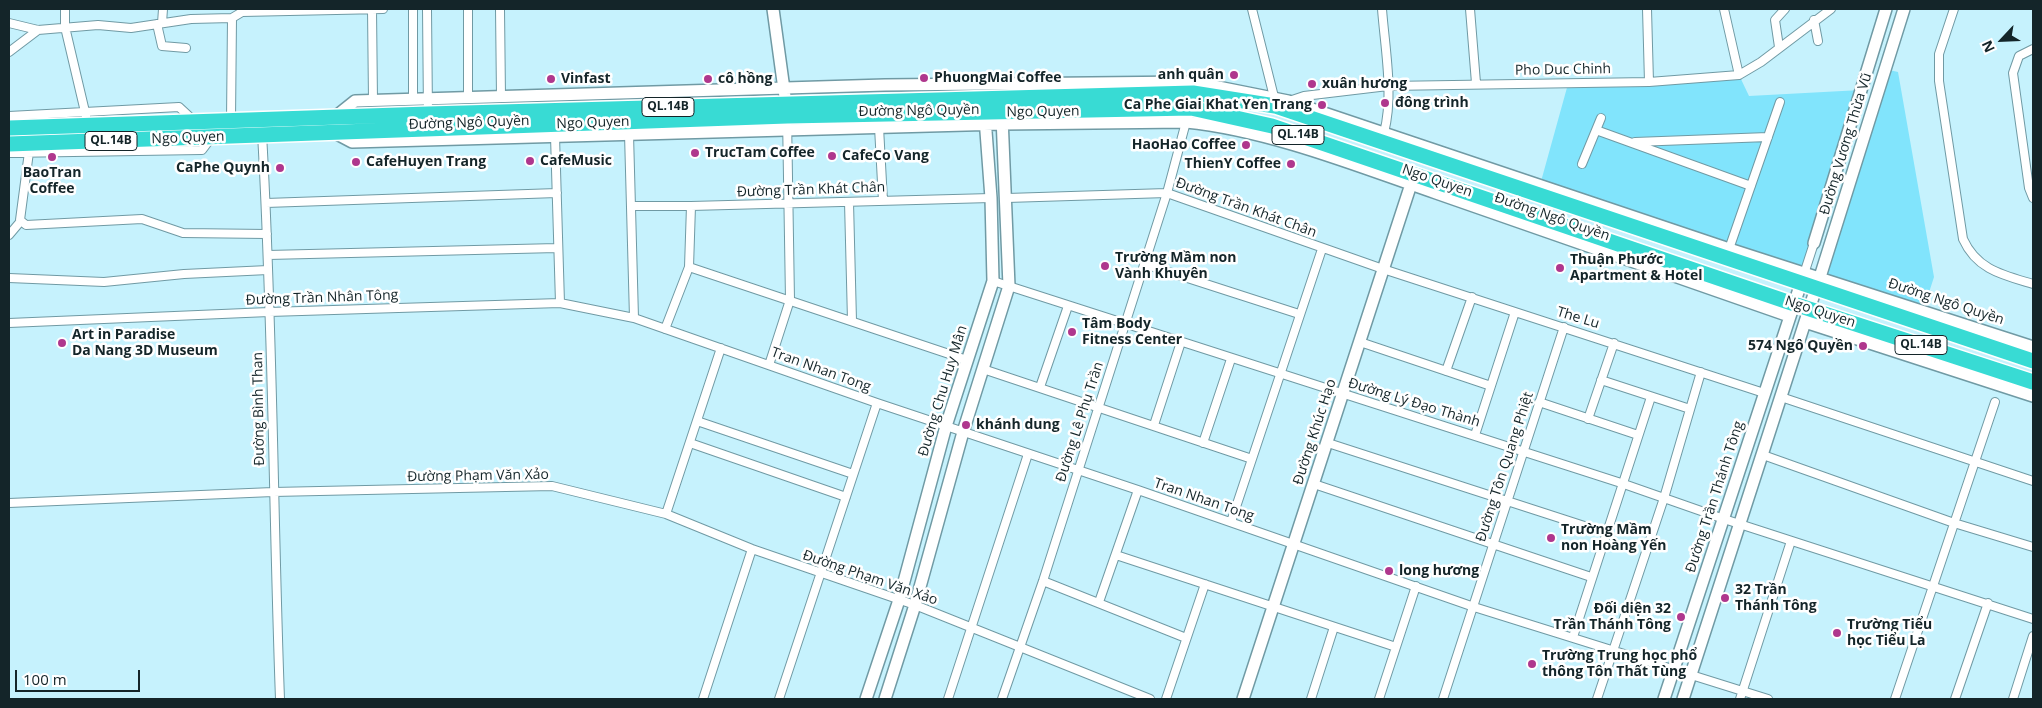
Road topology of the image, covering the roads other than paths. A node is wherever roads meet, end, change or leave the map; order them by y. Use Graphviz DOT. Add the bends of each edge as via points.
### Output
graph roads {
  1 [pos="65,9"];
  2 [pos="163,9"];
  3 [pos="192,9"];
  4 [pos="372,9"];
  5 [pos="383,9"];
  6 [pos="412,9"];
  7 [pos="427,9"];
  8 [pos="468,9"];
  9 [pos="500,9"];
  10 [pos="773,9"];
  11 [pos="1252,9"];
  12 [pos="1382,9"];
  13 [pos="1471,9"];
  14 [pos="1647,9"];
  15 [pos="1724,9"];
  16 [pos="1785,9"];
  17 [pos="1832,9"];
  18 [pos="1886,9"];
  19 [pos="1904,9"];
  20 [pos="1954,9"];
  21 [pos="242,10"];
  22 [pos="191,18"];
  23 [pos="232,18"];
  24 [pos="1814,20"];
  25 [pos="9,23"];
  26 [pos="160,23"];
  27 [pos="65,28"];
  28 [pos="38,30"];
  29 [pos="1818,41"];
  30 [pos="1779,47"];
  31 [pos="186,48"];
  32 [pos="2033,49"];
  33 [pos="9,52"];
  34 [pos="411,52"];
  35 [pos="428,53"];
  36 [pos="1739,75"];
  37 [pos="1649,82"];
  38 [pos="1476,83"];
  39 [pos="1388,86"];
  40 [pos="785,88"];
  41 [pos="1000,90"];
  42 [pos="982,91"];
  43 [pos="501,97"];
  44 [pos="468,98"];
  45 [pos="413,100"];
  46 [pos="373,101"];
  47 [pos="1279,101"];
  48 [pos="1780,102"];
  49 [pos="428,107"];
  50 [pos="9,116"];
  51 [pos="787,116"];
  52 [pos="335,117"];
  53 [pos="1002,118"];
  54 [pos="1601,118"];
  55 [pos="87,119"];
  56 [pos="262,119"];
  57 [pos="985,119"];
  58 [pos="231,120"];
  59 [pos="1186,122"];
  60 [pos="879,127"];
  61 [pos="9,128"];
  62 [pos="1596,130"];
  63 [pos="334,132"];
  64 [pos="1384,133"];
  65 [pos="629,134"];
  66 [pos="262,135"];
  67 [pos="556,136"];
  68 [pos="213,137"];
  69 [pos="1768,137"];
  70 [pos="1629,142"];
  71 [pos="9,144"];
  72 [pos="29,152"];
  73 [pos="9,153"];
  74 [pos="1582,164"];
  75 [pos="1413,179"];
  76 [pos="1751,186"];
  77 [pos="557,193"];
  78 [pos="1166,193"];
  79 [pos="991,198"];
  80 [pos="1007,198"];
  81 [pos="2033,198"];
  82 [pos="883,201"];
  83 [pos="848,202"];
  84 [pos="266,203"];
  85 [pos="790,203"];
  86 [pos="632,206"];
  87 [pos="691,206"];
  88 [pos="20,222"];
  89 [pos="267,234"];
  90 [pos="9,235"];
  91 [pos="1814,243"];
  92 [pos="557,248"];
  93 [pos="1322,248"];
  94 [pos="1729,249"];
  95 [pos="268,255"];
  96 [pos="1144,264"];
  97 [pos="689,267"];
  98 [pos="1383,269"];
  99 [pos="268,270"];
  100 [pos="9,278"];
  101 [pos="1803,278"];
  102 [pos="993,281"];
  103 [pos="1818,283"];
  104 [pos="2033,284"];
  105 [pos="1009,286"];
  106 [pos="1472,297"];
  107 [pos="790,300"];
  108 [pos="560,304"];
  109 [pos="1068,306"];
  110 [pos="1791,310"];
  111 [pos="269,312"];
  112 [pos="1515,312"];
  113 [pos="1299,314"];
  114 [pos="1807,315"];
  115 [pos="634,318"];
  116 [pos="852,321"];
  117 [pos="9,323"];
  118 [pos="1124,323"];
  119 [pos="1564,327"];
  120 [pos="665,329"];
  121 [pos="1180,342"];
  122 [pos="1360,342"];
  123 [pos="1614,343"];
  124 [pos="2033,347"];
  125 [pos="721,348"];
  126 [pos="1231,359"];
  127 [pos="967,360"];
  128 [pos="2033,361"];
  129 [pos="769,365"];
  130 [pos="983,369"];
  131 [pos="1446,371"];
  132 [pos="1701,372"];
  133 [pos="1279,374"];
  134 [pos="1601,380"];
  135 [pos="2033,382"];
  136 [pos="1040,386"];
  137 [pos="1491,386"];
  138 [pos="1764,393"];
  139 [pos="1343,394"];
  140 [pos="2033,396"];
  141 [pos="1651,397"];
  142 [pos="1781,397"];
  143 [pos="1539,402"];
  144 [pos="1995,402"];
  145 [pos="877,403"];
  146 [pos="1098,406"];
  147 [pos="1690,409"];
  148 [pos="1588,419"];
  149 [pos="697,421"];
  150 [pos="1154,425"];
  151 [pos="946,426"];
  152 [pos="963,432"];
  153 [pos="1475,435"];
  154 [pos="1638,435"];
  155 [pos="1328,442"];
  156 [pos="690,443"];
  157 [pos="1203,443"];
  158 [pos="1523,452"];
  159 [pos="1028,454"];
  160 [pos="1763,455"];
  161 [pos="1252,459"];
  162 [pos="1974,462"];
  163 [pos="1077,470"];
  164 [pos="853,474"];
  165 [pos="2033,481"];
  166 [pos="1621,483"];
  167 [pos="1314,484"];
  168 [pos="1138,490"];
  169 [pos="273,492"];
  170 [pos="846,496"];
  171 [pos="1664,498"];
  172 [pos="1507,502"];
  173 [pos="9,503"];
  174 [pos="666,514"];
  175 [pos="1724,519"];
  176 [pos="1231,522"];
  177 [pos="1954,523"];
  178 [pos="1741,524"];
  179 [pos="1606,533"];
  180 [pos="1791,541"];
  181 [pos="1294,544"];
  182 [pos="1493,545"];
  183 [pos="2033,547"];
  184 [pos="752,549"];
  185 [pos="1116,554"];
  186 [pos="820,574"];
  187 [pos="1591,577"];
  188 [pos="1043,581"];
  189 [pos="1205,584"];
  190 [pos="1416,586"];
  191 [pos="1934,587"];
  192 [pos="899,600"];
  193 [pos="1099,602"];
  194 [pos="1988,603"];
  195 [pos="915,605"];
  196 [pos="1272,607"];
  197 [pos="1474,607"];
  198 [pos="2033,619"];
  199 [pos="1334,627"];
  200 [pos="971,628"];
  201 [pos="2033,636"];
  202 [pos="1572,637"];
  203 [pos="1186,638"];
  204 [pos="1020,648"];
  205 [pos="1396,648"];
  206 [pos="1613,650"];
  207 [pos="1674,669"];
  208 [pos="1691,675"];
  209 [pos="1742,691"];
  210 [pos="280,699"];
  211 [pos="703,699"];
  212 [pos="779,699"];
  213 [pos="866,699"];
  214 [pos="885,699"];
  215 [pos="948,699"];
  216 [pos="1002,699"];
  217 [pos="1150,699"];
  218 [pos="1166,699"];
  219 [pos="1243,699"];
  220 [pos="1311,699"];
  221 [pos="1378,699"];
  222 [pos="1443,699"];
  223 [pos="1597,699"];
  224 [pos="1664,699"];
  225 [pos="1683,699"];
  226 [pos="1740,699"];
  227 [pos="1768,699"];
  228 [pos="1895,699"];
  229 [pos="1956,699"];
  230 [pos="2013,699"];
  1 -- 27 [label="street"];
  2 -- 26 [label="street"];
  3 -- 22 [label="street"];
  4 -- 5 [label="street"];
  4 -- 21 [label="street"];
  4 -- 46 [label="street"];
  6 -- 34 [label="street"];
  7 -- 35 [label="street, Đường Ngô Quyền"];
  8 -- 44 [label="street, Đường Ngô Quyền"];
  9 -- 43 [label="street, Đường Ngô Quyền"];
  10 -- 40 [label="street"];
  11 -- 47 [label="street"];
  12 -- 39 [label="street"];
  13 -- 38 [label="street"];
  14 -- 37 [label="street"];
  15 -- 36 [label="street"];
  16 -- 30 [label="street" via="1775,20"];
  17 -- 24 [label="street, Pho Duc Chinh"];
  18 -- 91 [label="street, Đường Vương Thừa Vũ"];
  19 -- 103 [label="street, Đường Vương Thừa Vũ"];
  20 -- 104 [label="street" via="1939,54 1938,81 1961,233 1968,250 1984,266"];
  21 -- 23 [label="street"];
  22 -- 23 [label="street"];
  22 -- 26 [label="street"];
  23 -- 58 [label="street"];
  24 -- 29 [label="street"];
  24 -- 30 [label="street, Pho Duc Chinh"];
  25 -- 28 [label="street"];
  26 -- 27 [label="street" via="131,28 98,25"];
  26 -- 31 [label="street" via="162,46"];
  27 -- 28 [label="street"];
  27 -- 55 [label="street"];
  28 -- 33 [label="street"];
  30 -- 36 [label="street, Pho Duc Chinh"];
  32 -- 81 [label="street" via="2019,56 2013,73"];
  34 -- 35 [label="street"];
  34 -- 45 [label="street"];
  35 -- 49 [label="street, Đường Ngô Quyền"];
  36 -- 37 [label="street, Pho Duc Chinh"];
  37 -- 38 [label="street, Pho Duc Chinh"];
  38 -- 39 [label="street, Pho Duc Chinh"];
  39 -- 47 [label="street, Pho Duc Chinh"];
  39 -- 64 [label="street"];
  40 -- 42 [label="street, Đường Ngô Quyền"];
  40 -- 43 [label="street, Đường Ngô Quyền"];
  40 -- 51 [label="street"];
  41 -- 42 [label="highway, Ngo Quyen / QL.14B"];
  41 -- 47 [label="highway, Ngo Quyen / QL.14B" via="1192,93"];
  41 -- 53 [label="street"];
  42 -- 51 [label="highway, Ngo Quyen / QL.14B"];
  42 -- 57 [label="street, Đường Chu Huy Mân"];
  43 -- 44 [label="street, Đường Ngô Quyền"];
  44 -- 49 [label="street, Đường Ngô Quyền"];
  45 -- 46 [label="street, Đường Ngô Quyền"];
  45 -- 49 [label="street, Đường Ngô Quyền"];
  46 -- 52 [label="street, Đường Ngô Quyền" via="355,101"];
  47 -- 64 [label="street, Đường Ngô Quyền"];
  47 -- 101 [label="highway, Ngo Quyen / QL.14B"];
  48 -- 69 [label="street"];
  49 -- 51 [label="highway, Ngo Quyen / QL.14B"];
  49 -- 52 [label="highway, Ngo Quyen / QL.14B"];
  50 -- 55 [label="street"];
  51 -- 57 [label="highway, Ngo Quyen / QL.14B"];
  51 -- 60 [label="street, Đường Ngô Quyền"];
  51 -- 63 [label="highway, Ngo Quyen / QL.14B"];
  51 -- 65 [label="street, Đường Ngô Quyền"];
  51 -- 85 [label="street"];
  52 -- 56 [label="highway, Ngo Quyen / QL.14B"];
  53 -- 57 [label="highway, Ngo Quyen / QL.14B"];
  53 -- 59 [label="street"];
  53 -- 75 [label="highway, Ngo Quyen / QL.14B" via="1191,108 1272,126"];
  53 -- 80 [label="street"];
  54 -- 62 [label="street"];
  55 -- 58 [label="highway, Ngo Quyen / QL.14B"];
  55 -- 61 [label="highway, Ngo Quyen / QL.14B"];
  56 -- 58 [label="highway, Ngo Quyen / QL.14B"];
  56 -- 66 [label="street, Đường Bình Than"];
  57 -- 60 [label="street, Đường Ngô Quyền"];
  57 -- 79 [label="street, Đường Chu Huy Mân"];
  59 -- 75 [label="street" via="1261,135"];
  59 -- 78 [label="street, Đường Lê Phụ Trần"];
  60 -- 82 [label="street"];
  62 -- 70 [label="street"];
  62 -- 74 [label="street"];
  63 -- 66 [label="highway, Ngo Quyen / QL.14B"];
  63 -- 67 [label="street, Đường Ngô Quyền" via="352,142"];
  64 -- 94 [label="street, Đường Ngô Quyền"];
  65 -- 67 [label="street, Đường Ngô Quyền"];
  65 -- 86 [label="street"];
  66 -- 68 [label="highway, Ngo Quyen / QL.14B"];
  66 -- 84 [label="street, Đường Bình Than"];
  67 -- 77 [label="street"];
  68 -- 71 [label="highway, Ngo Quyen / QL.14B"];
  68 -- 72 [label="street" via="202,150"];
  69 -- 70 [label="street"];
  69 -- 76 [label="street"];
  70 -- 76 [label="street"];
  72 -- 73 [label="street"];
  72 -- 88 [label="street"];
  75 -- 98 [label="street, Đường Khúc Hạo"];
  75 -- 110 [label="highway, Ngo Quyen / QL.14B"];
  76 -- 94 [label="street"];
  77 -- 84 [label="street"];
  77 -- 92 [label="street"];
  78 -- 80 [label="street, Đường Trần Khát Chân"];
  78 -- 93 [label="street, Đường Trần Khát Chân"];
  78 -- 96 [label="street, Đường Lê Phụ Trần"];
  79 -- 82 [label="street, Đường Trần Khát Chân"];
  79 -- 102 [label="street, Đường Chu Huy Mân"];
  80 -- 105 [label="street"];
  82 -- 83 [label="street, Đường Trần Khát Chân"];
  83 -- 85 [label="street, Đường Trần Khát Chân"];
  83 -- 116 [label="street"];
  84 -- 89 [label="street, Đường Bình Than"];
  85 -- 87 [label="street, Đường Trần Khát Chân"];
  85 -- 107 [label="street"];
  86 -- 87 [label="street, Đường Trần Khát Chân"];
  86 -- 115 [label="street"];
  87 -- 97 [label="street"];
  88 -- 89 [label="street" via="26,225 142,219 183,233"];
  88 -- 90 [label="street"];
  89 -- 95 [label="street, Đường Bình Than"];
  91 -- 101 [label="street, Đường Vương Thừa Vũ"];
  92 -- 95 [label="street"];
  92 -- 108 [label="street"];
  93 -- 98 [label="street, Đường Trần Khát Chân"];
  93 -- 113 [label="street"];
  94 -- 101 [label="street, Đường Ngô Quyền"];
  95 -- 99 [label="street, Đường Bình Than"];
  96 -- 113 [label="street"];
  96 -- 118 [label="street, Đường Lê Phụ Trần"];
  97 -- 107 [label="street"];
  97 -- 120 [label="street"];
  98 -- 106 [label="street, The Lu"];
  98 -- 122 [label="street, Đường Khúc Hạo"];
  99 -- 100 [label="street" via="104,282"];
  99 -- 111 [label="street, Đường Bình Than"];
  101 -- 103 [label="highway, Ngo Quyen / QL.14B"];
  101 -- 110 [label="street, Đường Trần Thánh Tông"];
  102 -- 105 [label="street, Đường Lý Đạo Thành"];
  102 -- 127 [label="street, Đường Chu Huy Mân"];
  103 -- 114 [label="street, Đường Vương Thừa Vũ"];
  103 -- 124 [label="street, Đường Ngô Quyền"];
  103 -- 128 [label="highway, Ngo Quyen / QL.14B"];
  105 -- 109 [label="street, Đường Lý Đạo Thành"];
  105 -- 130 [label="street"];
  106 -- 112 [label="street, The Lu"];
  106 -- 131 [label="street"];
  107 -- 116 [label="street"];
  107 -- 129 [label="street"];
  108 -- 111 [label="street, Đường Trần Nhân Tông"];
  108 -- 115 [label="street, Đường Trần Nhân Tông"];
  109 -- 118 [label="street, Đường Lý Đạo Thành"];
  109 -- 136 [label="street"];
  110 -- 114 [label="highway, Ngo Quyen / QL.14B"];
  110 -- 138 [label="street, Đường Trần Thánh Tông"];
  111 -- 117 [label="street, Đường Trần Nhân Tông"];
  111 -- 169 [label="street, Đường Bình Than"];
  112 -- 119 [label="street, The Lu"];
  112 -- 137 [label="street"];
  113 -- 133 [label="street"];
  114 -- 135 [label="highway, Ngo Quyen / QL.14B"];
  114 -- 140 [label="street"];
  114 -- 142 [label="street"];
  115 -- 120 [label="street, Tran Nhan Tong"];
  116 -- 127 [label="street"];
  118 -- 121 [label="street, Đường Lý Đạo Thành"];
  118 -- 146 [label="street, Đường Lê Phụ Trần"];
  119 -- 123 [label="street, The Lu"];
  119 -- 143 [label="street, Đường Tôn Quang Phiệt"];
  120 -- 125 [label="street, Tran Nhan Tong"];
  121 -- 126 [label="street, Đường Lý Đạo Thành"];
  121 -- 150 [label="street"];
  122 -- 131 [label="street"];
  122 -- 139 [label="street, Đường Khúc Hạo"];
  123 -- 132 [label="street, The Lu"];
  123 -- 134 [label="street"];
  125 -- 129 [label="street, Tran Nhan Tong"];
  125 -- 149 [label="street"];
  126 -- 133 [label="street, Đường Lý Đạo Thành"];
  126 -- 157 [label="street"];
  127 -- 151 [label="street, Đường Chu Huy Mân"];
  129 -- 145 [label="street, Tran Nhan Tong"];
  130 -- 136 [label="street"];
  130 -- 152 [label="street"];
  131 -- 137 [label="street"];
  132 -- 138 [label="street, The Lu"];
  132 -- 147 [label="street"];
  133 -- 139 [label="street, Đường Lý Đạo Thành"];
  133 -- 161 [label="street"];
  134 -- 141 [label="street"];
  134 -- 148 [label="street"];
  136 -- 146 [label="street"];
  137 -- 153 [label="street"];
  138 -- 175 [label="street, Đường Trần Thánh Tông"];
  139 -- 153 [label="street, Đường Lý Đạo Thành"];
  139 -- 155 [label="street, Đường Khúc Hạo"];
  141 -- 147 [label="street"];
  141 -- 154 [label="street"];
  142 -- 160 [label="street"];
  142 -- 162 [label="street"];
  143 -- 148 [label="street"];
  143 -- 158 [label="street, Đường Tôn Quang Phiệt"];
  144 -- 162 [label="street"];
  145 -- 151 [label="street, Tran Nhan Tong"];
  145 -- 164 [label="street"];
  146 -- 150 [label="street"];
  146 -- 163 [label="street, Đường Lê Phụ Trần"];
  147 -- 171 [label="street"];
  148 -- 154 [label="street"];
  149 -- 156 [label="street"];
  149 -- 164 [label="street"];
  150 -- 157 [label="street"];
  151 -- 152 [label="street, Tran Nhan Tong"];
  151 -- 192 [label="street, Đường Chu Huy Mân"];
  152 -- 159 [label="street, Tran Nhan Tong"];
  152 -- 195 [label="street"];
  153 -- 158 [label="street, Đường Lý Đạo Thành"];
  154 -- 166 [label="street"];
  155 -- 167 [label="street, Đường Khúc Hạo"];
  155 -- 172 [label="street"];
  156 -- 170 [label="street"];
  156 -- 174 [label="street"];
  157 -- 161 [label="street"];
  158 -- 166 [label="street, Đường Lý Đạo Thành"];
  158 -- 172 [label="street, Đường Tôn Quang Phiệt"];
  159 -- 163 [label="street, Tran Nhan Tong"];
  159 -- 200 [label="street"];
  160 -- 177 [label="street"];
  160 -- 178 [label="street"];
  161 -- 176 [label="street"];
  162 -- 165 [label="street"];
  162 -- 177 [label="street"];
  163 -- 168 [label="street, Tran Nhan Tong"];
  163 -- 188 [label="street, Đường Lê Phụ Trần"];
  164 -- 170 [label="street"];
  166 -- 171 [label="street, Đường Lý Đạo Thành"];
  166 -- 179 [label="street"];
  167 -- 181 [label="street, Đường Khúc Hạo"];
  167 -- 182 [label="street"];
  168 -- 176 [label="street, Tran Nhan Tong"];
  168 -- 185 [label="street"];
  169 -- 173 [label="street, Đường Phạm Văn Xảo"];
  169 -- 174 [label="street, Đường Phạm Văn Xảo" via="552,486"];
  169 -- 210 [label="street, Đường Bình Than"];
  170 -- 186 [label="street"];
  171 -- 175 [label="street, Đường Lý Đạo Thành"];
  171 -- 206 [label="street"];
  172 -- 179 [label="street"];
  172 -- 182 [label="street, Đường Tôn Quang Phiệt"];
  174 -- 184 [label="street, Đường Phạm Văn Xảo"];
  175 -- 178 [label="street, Đường Lý Đạo Thành"];
  175 -- 207 [label="street, Đường Trần Thánh Tông"];
  176 -- 181 [label="street, Tran Nhan Tong"];
  177 -- 183 [label="street"];
  177 -- 191 [label="street"];
  178 -- 180 [label="street, Đường Lý Đạo Thành"];
  178 -- 208 [label="street"];
  179 -- 187 [label="street"];
  180 -- 191 [label="street, Đường Lý Đạo Thành"];
  180 -- 209 [label="street"];
  181 -- 190 [label="street, Tran Nhan Tong"];
  181 -- 196 [label="street, Đường Khúc Hạo"];
  182 -- 187 [label="street"];
  182 -- 197 [label="street, Đường Tôn Quang Phiệt"];
  184 -- 186 [label="street, Đường Phạm Văn Xảo"];
  184 -- 211 [label="street"];
  185 -- 189 [label="street"];
  185 -- 193 [label="street"];
  186 -- 192 [label="street, Đường Phạm Văn Xảo"];
  186 -- 212 [label="street"];
  187 -- 202 [label="street"];
  188 -- 193 [label="street"];
  188 -- 204 [label="street, Đường Lê Phụ Trần"];
  189 -- 196 [label="street"];
  189 -- 203 [label="street"];
  190 -- 197 [label="street, Tran Nhan Tong"];
  190 -- 205 [label="street"];
  191 -- 194 [label="street, Đường Lý Đạo Thành"];
  191 -- 228 [label="street"];
  192 -- 195 [label="street, Đường Phạm Văn Xảo"];
  192 -- 213 [label="street, Đường Chu Huy Mân"];
  193 -- 203 [label="street"];
  194 -- 198 [label="street, Đường Lý Đạo Thành"];
  194 -- 229 [label="street"];
  195 -- 200 [label="street, Đường Phạm Văn Xảo"];
  195 -- 214 [label="street"];
  196 -- 199 [label="street"];
  196 -- 219 [label="street, Đường Khúc Hạo"];
  197 -- 202 [label="street, Tran Nhan Tong"];
  197 -- 222 [label="street, Đường Tôn Quang Phiệt"];
  199 -- 205 [label="street"];
  199 -- 220 [label="street"];
  200 -- 204 [label="street, Đường Phạm Văn Xảo"];
  200 -- 215 [label="street"];
  201 -- 230 [label="street"];
  202 -- 206 [label="street, Tran Nhan Tong"];
  203 -- 218 [label="street"];
  204 -- 216 [label="street, Đường Lê Phụ Trần"];
  204 -- 217 [label="street, Đường Phạm Văn Xảo"];
  205 -- 221 [label="street"];
  206 -- 207 [label="street, Tran Nhan Tong"];
  206 -- 223 [label="street"];
  207 -- 208 [label="street, Tran Nhan Tong"];
  207 -- 224 [label="street, Đường Trần Thánh Tông"];
  208 -- 209 [label="street, Tran Nhan Tong"];
  208 -- 225 [label="street"];
  209 -- 226 [label="street"];
  209 -- 227 [label="street, Tran Nhan Tong"];
}
